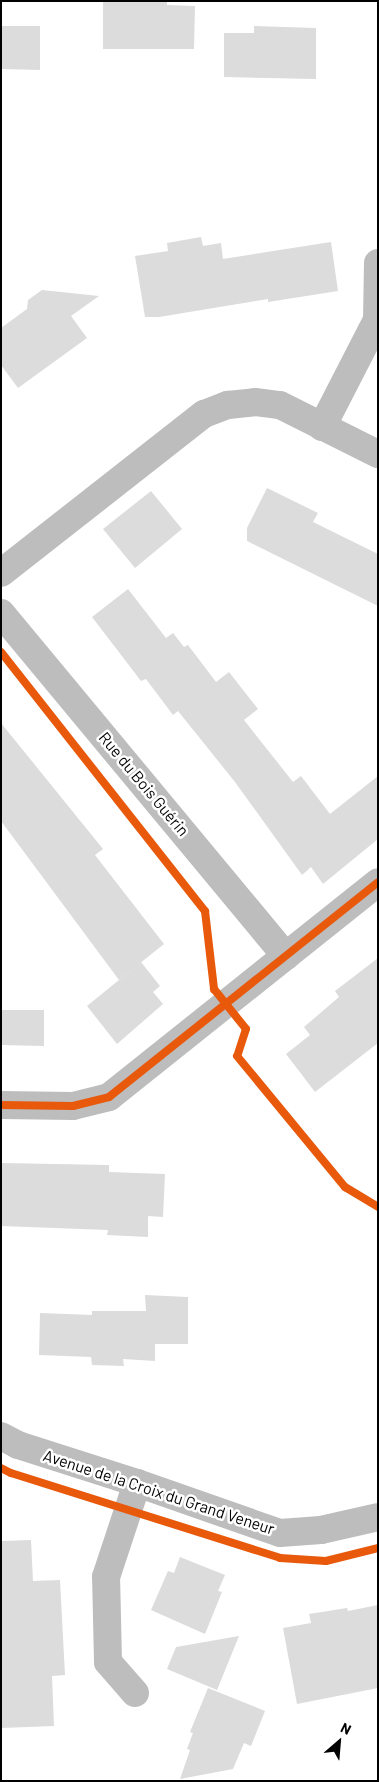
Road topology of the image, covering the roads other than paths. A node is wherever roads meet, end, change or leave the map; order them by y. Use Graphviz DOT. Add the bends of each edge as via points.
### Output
graph roads {
  1 [pos="378,262"];
  2 [pos="322,427"];
  3 [pos="378,454"];
  4 [pos="1,573"];
  5 [pos="1,613"];
  6 [pos="378,882"];
  7 [pos="286,956"];
  8 [pos="1,1105"];
  9 [pos="1,1436"];
  10 [pos="137,1483"];
  11 [pos="378,1517"];
  12 [pos="135,1693"];
  1 -- 2 [label="street" via="377,320"];
  2 -- 3 [label="street"];
  2 -- 4 [label="street" via="280,405 255,402 228,404 204,414"];
  5 -- 7 [label="street, Rue du Bois Guérin"];
  6 -- 7 [label="street"];
  7 -- 8 [label="street" via="109,1096 73,1106"];
  9 -- 10 [label="street, Avenue de la Croix du Grand Veneur" via="18,1445"];
  10 -- 11 [label="street, Avenue de la Croix du Grand Veneur" via="280,1533 321,1530"];
  10 -- 12 [label="street" via="106,1577 108,1662"];
}
